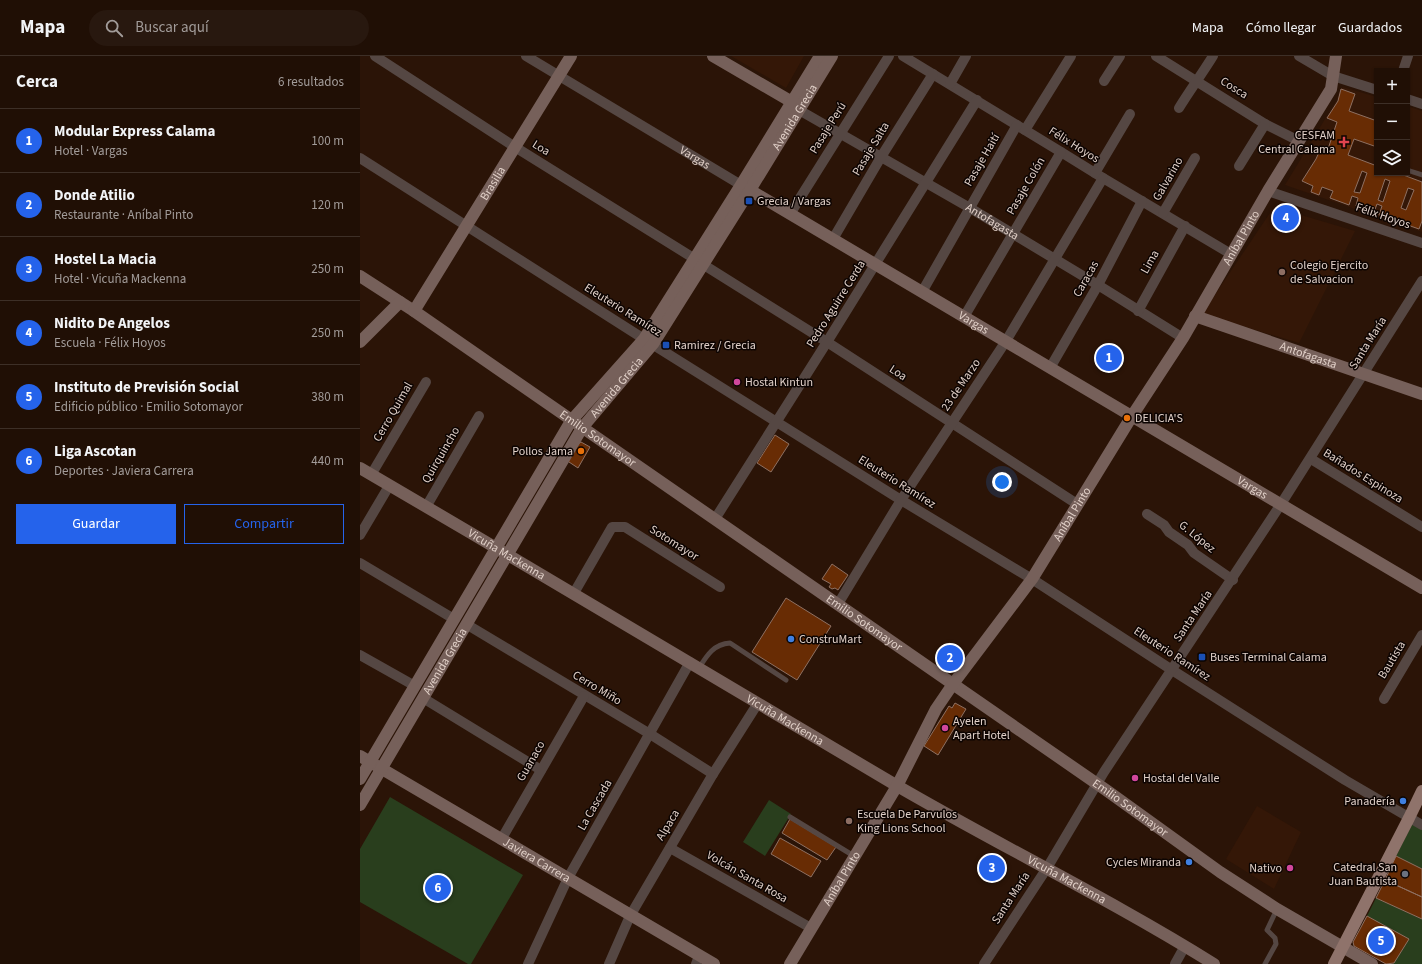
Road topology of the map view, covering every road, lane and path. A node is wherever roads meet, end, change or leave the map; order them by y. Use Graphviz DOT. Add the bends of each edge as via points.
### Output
graph roads {
  1 [pos="375,56"];
  2 [pos="526,56"];
  3 [pos="570,56"];
  4 [pos="713,56"];
  5 [pos="820,56"];
  6 [pos="832,56"];
  7 [pos="888,56"];
  8 [pos="903,56"];
  9 [pos="966,56"];
  10 [pos="1071,56"];
  11 [pos="1120,56"];
  12 [pos="1156,56"];
  13 [pos="1213,56"];
  14 [pos="1299,56"];
  15 [pos="1336,56"];
  16 [pos="1408,56"];
  17 [pos="1404,68"];
  18 [pos="933,74"];
  19 [pos="558,76"];
  20 [pos="1333,76"];
  21 [pos="1104,81"];
  22 [pos="1197,81"];
  23 [pos="950,84"];
  24 [pos="1374,89"];
  25 [pos="977,100"];
  26 [pos="1410,100"];
  27 [pos="1422,104"];
  28 [pos="795,106"];
  29 [pos="1179,108"];
  30 [pos="1130,114"];
  31 [pos="1265,124"];
  32 [pos="1021,127"];
  33 [pos="840,134"];
  34 [pos="1298,141"];
  35 [pos="515,147"];
  36 [pos="1061,152"];
  37 [pos="881,157"];
  38 [pos="360,158"];
  39 [pos="1195,158"];
  40 [pos="1239,166"];
  41 [pos="1410,171"];
  42 [pos="1099,176"];
  43 [pos="1422,176"];
  44 [pos="925,182"];
  45 [pos="746,188"];
  46 [pos="1268,191"];
  47 [pos="1142,201"];
  48 [pos="970,208"];
  49 [pos="1163,213"];
  50 [pos="790,214"];
  51 [pos="466,226"];
  52 [pos="1186,226"];
  53 [pos="1013,234"];
  54 [pos="833,239"];
  55 [pos="1422,243"];
  56 [pos="1231,254"];
  57 [pos="1055,260"];
  58 [pos="699,262"];
  59 [pos="875,264"];
  60 [pos="360,276"];
  61 [pos="1422,281"];
  62 [pos="1098,285"];
  63 [pos="922,292"];
  64 [pos="400,302"];
  65 [pos="414,311"];
  66 [pos="1138,311"];
  67 [pos="1195,316"];
  68 [pos="964,317"];
  69 [pos="1183,338"];
  70 [pos="360,342"];
  71 [pos="649,342"];
  72 [pos="827,342"];
  73 [pos="1006,342"];
  74 [pos="1050,368"];
  75 [pos="1364,374"];
  76 [pos="426,382"];
  77 [pos="1422,394"];
  78 [pos="479,416"];
  79 [pos="1132,416"];
  80 [pos="571,420"];
  81 [pos="777,422"];
  82 [pos="951,423"];
  83 [pos="582,428"];
  84 [pos="1311,459"];
  85 [pos="360,468"];
  86 [pos="371,475"];
  87 [pos="390,486"];
  88 [pos="901,500"];
  89 [pos="1077,504"];
  90 [pos="1282,504"];
  91 [pos="426,507"];
  92 [pos="1147,514"];
  93 [pos="715,519"];
  94 [pos="1422,527"];
  95 [pos="360,535"];
  96 [pos="496,547"];
  97 [pos="508,554"];
  98 [pos="360,563"];
  99 [pos="1032,579"];
  100 [pos="1233,580"];
  101 [pos="720,587"];
  102 [pos="1422,588"];
  103 [pos="574,593"];
  104 [pos="838,604"];
  105 [pos="454,619"];
  106 [pos="466,624"];
  107 [pos="1422,635"];
  108 [pos="360,655"];
  109 [pos="694,665"];
  110 [pos="1172,670"];
  111 [pos="786,680"];
  112 [pos="952,684"];
  113 [pos="415,686"];
  114 [pos="584,696"];
  115 [pos="423,698"];
  116 [pos="1384,699"];
  117 [pos="758,703"];
  118 [pos="650,734"];
  119 [pos="365,759"];
  120 [pos="381,768"];
  121 [pos="541,770"];
  122 [pos="713,774"];
  123 [pos="360,779"];
  124 [pos="1097,784"];
  125 [pos="897,786"];
  126 [pos="1422,791"];
  127 [pos="360,804"];
  128 [pos="790,817"];
  129 [pos="1409,818"];
  130 [pos="1422,825"];
  131 [pos="501,840"];
  132 [pos="670,848"];
  133 [pos="854,856"];
  134 [pos="1047,868"];
  135 [pos="568,878"];
  136 [pos="1277,910"];
  137 [pos="630,916"];
  138 [pos="811,928"];
  139 [pos="1185,946"];
  140 [pos="1342,948"];
  141 [pos="698,960"];
  142 [pos="528,964"];
  143 [pos="609,964"];
  144 [pos="714,964"];
  145 [pos="790,964"];
  146 [pos="984,964"];
  147 [pos="1175,964"];
  148 [pos="1214,964"];
  149 [pos="1265,964"];
  150 [pos="1334,964"];
  151 [pos="1372,964"];
  1 -- 35 [label="street, Loa"];
  2 -- 19 [label="street, Vargas"];
  3 -- 19 [label="street, Brasilia"];
  4 -- 28 [label="street, Antofagasta"];
  5 -- 28 [label="street, Avenida Grecia"];
  6 -- 28 [label="street, Avenida Grecia"];
  7 -- 33 [label="street, Pasaje Perú"];
  8 -- 18 [label="street, Félix Hoyos"];
  9 -- 23 [label="street"];
  10 -- 32 [label="street"];
  11 -- 21 [label="street"];
  12 -- 22 [label="street, Cosca"];
  13 -- 22 [label="street"];
  14 -- 20 [label="street"];
  15 -- 20 [label="street, Aníbal Pinto"];
  16 -- 17 [label="street"];
  18 -- 23 [label="street, Félix Hoyos"];
  18 -- 37 [label="street, Pasaje Salta"];
  19 -- 35 [label="street, Brasilia"];
  19 -- 45 [label="street, Vargas"];
  20 -- 24 [label="street"];
  20 -- 34 [label="street, Aníbal Pinto" via="1330,89"];
  22 -- 29 [label="street"];
  22 -- 31 [label="street, Cosca"];
  23 -- 25 [label="street, Félix Hoyos"];
  25 -- 32 [label="street, Félix Hoyos"];
  25 -- 44 [label="street, Pedro Aguirre Cerda"];
  26 -- 27 [label="street"];
  28 -- 33 [label="street, Antofagasta"];
  28 -- 45 [label="street, Avenida Grecia"];
  30 -- 42 [label="street, 23 de Marzo"];
  31 -- 34 [label="street, Cosca"];
  31 -- 40 [label="street"];
  32 -- 36 [label="street, Félix Hoyos"];
  32 -- 48 [label="street, Pasaje Haití"];
  33 -- 37 [label="street, Antofagasta"];
  33 -- 50 [label="street, Pasaje Perú"];
  34 -- 46 [label="street, Aníbal Pinto"];
  35 -- 51 [label="street, Brasilia"];
  35 -- 58 [label="street, Loa"];
  36 -- 42 [label="street, Félix Hoyos"];
  36 -- 53 [label="street, Pasaje Colón"];
  37 -- 44 [label="street, Antofagasta"];
  37 -- 54 [label="street, Pasaje Salta"];
  38 -- 51 [label="street, Eleuterio Ramírez"];
  39 -- 49 [label="street, Galvarino"];
  41 -- 43 [label="lane"];
  42 -- 47 [label="street, Félix Hoyos"];
  42 -- 57 [label="street, 23 de Marzo"];
  44 -- 48 [label="street, Antofagasta"];
  44 -- 59 [label="street, Pedro Aguirre Cerda"];
  45 -- 50 [label="street, Vargas"];
  45 -- 58 [label="street, Avenida Grecia"];
  46 -- 55 [label="street, Félix Hoyos"];
  46 -- 56 [label="street, Aníbal Pinto"];
  47 -- 49 [label="street, Félix Hoyos"];
  47 -- 62 [label="street, Caracas"];
  48 -- 53 [label="street, Antofagasta"];
  48 -- 63 [label="street, Pasaje Haití"];
  49 -- 52 [label="street, Félix Hoyos"];
  50 -- 54 [label="street, Vargas"];
  51 -- 65 [label="street, Brasilia"];
  51 -- 71 [label="street, Eleuterio Ramírez"];
  52 -- 56 [label="street, Félix Hoyos"];
  52 -- 66 [label="street, Lima"];
  53 -- 57 [label="street, Antofagasta"];
  53 -- 68 [label="street, Pasaje Colón"];
  54 -- 59 [label="street, Vargas"];
  56 -- 67 [label="street, Aníbal Pinto"];
  57 -- 62 [label="street, Antofagasta"];
  57 -- 73 [label="street, 23 de Marzo"];
  58 -- 71 [label="street, Avenida Grecia"];
  58 -- 72 [label="street, Loa"];
  59 -- 63 [label="street, Vargas"];
  59 -- 72 [label="street, Pedro Aguirre Cerda"];
  60 -- 64 [label="street, Emilio Sotomayor"];
  61 -- 75 [label="street, Santa María"];
  62 -- 66 [label="street, Antofagasta"];
  62 -- 74 [label="street, Caracas"];
  63 -- 68 [label="street, Vargas"];
  64 -- 65 [label="street, Emilio Sotomayor"];
  64 -- 70 [label="street"];
  65 -- 80 [label="street, Emilio Sotomayor"];
  66 -- 69 [label="street, Antofagasta"];
  67 -- 69 [label="street, Aníbal Pinto"];
  67 -- 75 [label="street, Antofagasta"];
  68 -- 73 [label="street, Vargas"];
  69 -- 79 [label="street, Aníbal Pinto"];
  71 -- 80 [label="street, Avenida Grecia"];
  71 -- 81 [label="street, Eleuterio Ramírez"];
  71 -- 83 [label="street, Avenida Grecia"];
  72 -- 81 [label="street, Pedro Aguirre Cerda"];
  72 -- 82 [label="street, Loa"];
  73 -- 74 [label="street, Vargas"];
  73 -- 82 [label="street, 23 de Marzo"];
  74 -- 79 [label="street, Vargas"];
  75 -- 77 [label="street, Antofagasta"];
  75 -- 84 [label="street, Santa María"];
  76 -- 86 [label="street, Cerro Quimal"];
  78 -- 91 [label="street, Quirquincho"];
  79 -- 89 [label="street, Aníbal Pinto"];
  79 -- 90 [label="street, Vargas"];
  80 -- 83 [label="street, Emilio Sotomayor"];
  80 -- 96 [label="street, Avenida Grecia"];
  81 -- 88 [label="street, Eleuterio Ramírez"];
  81 -- 93 [label="street, Pedro Aguirre Cerda"];
  82 -- 88 [label="street, 23 de Marzo"];
  82 -- 89 [label="street, Loa"];
  83 -- 93 [label="street, Emilio Sotomayor"];
  83 -- 97 [label="street, Avenida Grecia"];
  84 -- 90 [label="street, Santa María"];
  84 -- 94 [label="street, Bañados Espinoza"];
  85 -- 86 [label="street, Vicuña Mackenna"];
  86 -- 87 [label="street, Vicuña Mackenna"];
  87 -- 91 [label="street, Vicuña Mackenna"];
  87 -- 95 [label="street"];
  88 -- 99 [label="street, Eleuterio Ramírez"];
  88 -- 104 [label="street, 23 de Marzo"];
  89 -- 99 [label="street, Aníbal Pinto"];
  90 -- 100 [label="street, Santa María"];
  90 -- 102 [label="street, Vargas"];
  91 -- 96 [label="street, Vicuña Mackenna"];
  92 -- 100 [label="street, G. López" via="1164,524 1169,532 1188,545 1194,553"];
  93 -- 104 [label="street, Emilio Sotomayor"];
  96 -- 97 [label="street, Vicuña Mackenna"];
  96 -- 105 [label="street, Avenida Grecia"];
  97 -- 103 [label="street, Vicuña Mackenna"];
  97 -- 106 [label="street, Avenida Grecia"];
  98 -- 105 [label="street"];
  99 -- 110 [label="street, Eleuterio Ramírez"];
  99 -- 112 [label="street, Aníbal Pinto"];
  100 -- 110 [label="street, Santa María"];
  101 -- 103 [label="street, Sotomayor" via="625,527 612,527"];
  103 -- 109 [label="street, Vicuña Mackenna"];
  104 -- 112 [label="street, Emilio Sotomayor"];
  105 -- 113 [label="street, Avenida Grecia"];
  106 -- 114 [label="street, Cerro Miño"];
  106 -- 115 [label="street, Avenida Grecia"];
  107 -- 116 [label="street, Bautista"];
  108 -- 113 [label="street"];
  109 -- 111 [label="lane" via="720,645 730,643"];
  109 -- 117 [label="street, Vicuña Mackenna"];
  109 -- 118 [label="street, La Cascada"];
  110 -- 124 [label="street, Santa María"];
  110 -- 129 [label="street, Eleuterio Ramírez"];
  112 -- 124 [label="street, Emilio Sotomayor"];
  112 -- 125 [label="street, Aníbal Pinto" via="936,709"];
  113 -- 119 [label="street, Avenida Grecia"];
  114 -- 118 [label="street, Cerro Miño"];
  114 -- 121 [label="street, Guanaco"];
  115 -- 120 [label="street, Avenida Grecia"];
  115 -- 121 [label="street"];
  117 -- 122 [label="street, Alpaca"];
  117 -- 125 [label="street, Vicuña Mackenna"];
  118 -- 122 [label="street, Cerro Miño"];
  118 -- 135 [label="street, La Cascada"];
  119 -- 120 [label="street, Javiera Carrera"];
  119 -- 123 [label="street, Avenida Grecia"];
  120 -- 127 [label="street, Avenida Grecia"];
  120 -- 131 [label="street, Javiera Carrera"];
  121 -- 131 [label="street, Guanaco"];
  122 -- 132 [label="street, Alpaca"];
  124 -- 134 [label="street, Santa María"];
  124 -- 136 [label="street, Emilio Sotomayor"];
  125 -- 133 [label="street, Aníbal Pinto"];
  125 -- 134 [label="street, Vicuña Mackenna"];
  126 -- 129 [label="main road"];
  128 -- 133 [label="lane"];
  129 -- 130 [label="street, Eleuterio Ramírez"];
  129 -- 140 [label="main road"];
  131 -- 135 [label="street, Javiera Carrera"];
  132 -- 137 [label="street, Alpaca"];
  132 -- 138 [label="street, Volcán Santa Rosa"];
  133 -- 138 [label="street, Aníbal Pinto"];
  134 -- 139 [label="street, Vicuña Mackenna"];
  134 -- 146 [label="street, Santa María"];
  135 -- 137 [label="street, Javiera Carrera"];
  135 -- 142 [label="street, La Cascada"];
  136 -- 140 [label="street, Emilio Sotomayor"];
  136 -- 149 [label="lane" via="1267,930 1275,938 1276,944"];
  137 -- 141 [label="street, Javiera Carrera"];
  137 -- 143 [label="street, Alpaca"];
  138 -- 145 [label="street, Aníbal Pinto"];
  139 -- 147 [label="street"];
  139 -- 148 [label="street, Vicuña Mackenna"];
  140 -- 150 [label="main road"];
  140 -- 151 [label="street, Emilio Sotomayor"];
  141 -- 144 [label="street, Javiera Carrera"];
}
